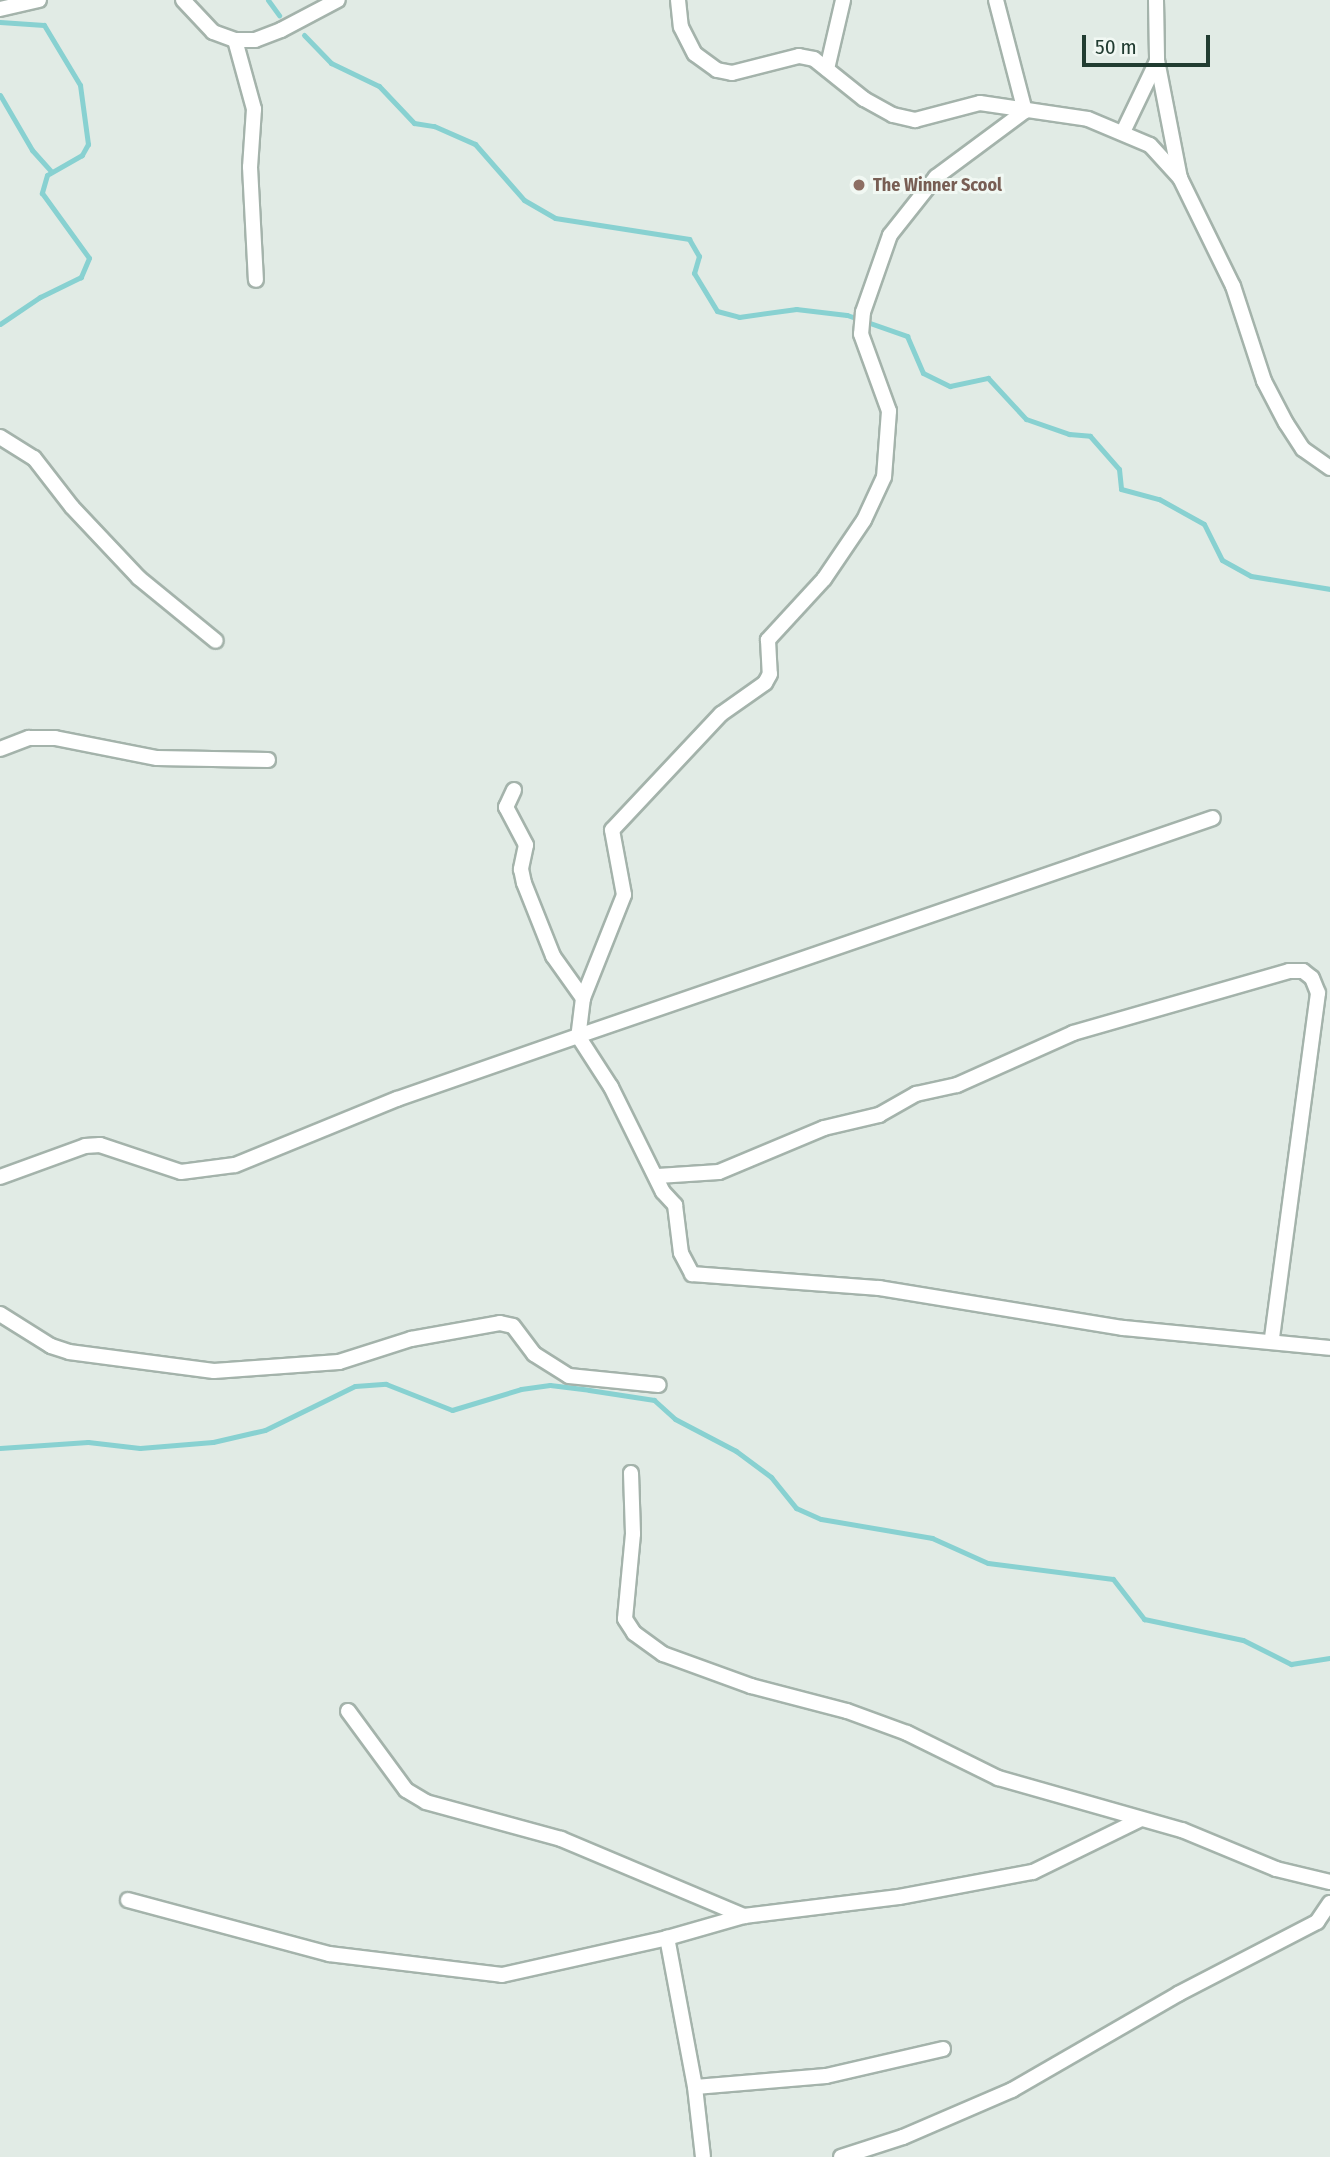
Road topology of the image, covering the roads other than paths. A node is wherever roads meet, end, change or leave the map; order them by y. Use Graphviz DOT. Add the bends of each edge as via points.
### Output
graph roads {
  1 [pos="39,0"];
  2 [pos="183,0"];
  3 [pos="338,0"];
  4 [pos="678,0"];
  5 [pos="843,0"];
  6 [pos="996,0"];
  7 [pos="1156,0"];
  8 [pos="0,9"];
  9 [pos="235,40"];
  10 [pos="1157,60"];
  11 [pos="827,69"];
  12 [pos="1024,111"];
  13 [pos="1124,132"];
  14 [pos="1180,178"];
  15 [pos="256,280"];
  16 [pos="0,437"];
  17 [pos="1330,468"];
  18 [pos="216,641"];
  19 [pos="0,748"];
  20 [pos="268,760"];
  21 [pos="514,790"];
  22 [pos="1213,818"];
  23 [pos="583,998"];
  24 [pos="578,1036"];
  25 [pos="0,1177"];
  26 [pos="658,1177"];
  27 [pos="0,1314"];
  28 [pos="1272,1340"];
  29 [pos="1330,1348"];
  30 [pos="659,1385"];
  31 [pos="631,1473"];
  32 [pos="348,1711"];
  33 [pos="1139,1820"];
  34 [pos="1330,1882"];
  35 [pos="128,1900"];
  36 [pos="1330,1903"];
  37 [pos="744,1916"];
  38 [pos="667,1938"];
  39 [pos="943,2049"];
  40 [pos="695,2087"];
  41 [pos="703,2157"];
  42 [pos="841,2157"];
  1 -- 8 [label="street"];
  2 -- 9 [label="street" via="214,32"];
  3 -- 9 [label="street" via="281,30 255,40"];
  4 -- 11 [label="street" via="681,27 695,54 717,70 732,73 799,56 814,59"];
  5 -- 11 [label="street"];
  6 -- 12 [label="street"];
  7 -- 10 [label="street"];
  9 -- 15 [label="street" via="254,109 250,167"];
  10 -- 13 [label="street"];
  10 -- 14 [label="street"];
  11 -- 12 [label="street" via="864,99 893,115 915,120 980,103"];
  12 -- 13 [label="street" via="1088,119"];
  12 -- 23 [label="street" via="936,177 890,235 863,312 861,334 890,411 884,477 864,520 824,579 768,640 770,674 765,683 721,714 612,830 623,901"];
  13 -- 14 [label="street" via="1150,145"];
  14 -- 17 [label="street" via="1233,286 1264,381 1303,449"];
  16 -- 18 [label="street" via="34,458 72,507 139,578"];
  19 -- 20 [label="street" via="29,738 55,738 157,758"];
  21 -- 23 [label="street" via="506,807 526,845 521,869 524,883 553,956"];
  22 -- 24 [label="street"];
  23 -- 24 [label="street"];
  24 -- 25 [label="street" via="397,1099 235,1165 181,1172 100,1145 85,1146"];
  24 -- 26 [label="street"];
  26 -- 28 [label="street" via="676,1205 683,1263 692,1274 879,1288 1124,1328"];
  26 -- 28 [label="street" via="719,1172 824,1128 879,1115 916,1094 957,1085 1073,1033 1289,971 1303,971 1318,993"];
  27 -- 30 [label="street" via="69,1352 214,1371 339,1362 411,1339 500,1323 513,1326 534,1354 569,1376"];
  28 -- 29 [label="street"];
  31 -- 33 [label="street" via="633,1534 625,1619 634,1633 663,1654 751,1686 847,1711 906,1733 998,1778"];
  32 -- 37 [label="street" via="406,1790 426,1802 561,1839"];
  33 -- 34 [label="street" via="1182,1830 1276,1868"];
  33 -- 37 [label="street" via="1033,1872 899,1897"];
  35 -- 38 [label="street" via="330,1954 502,1975"];
  36 -- 42 [label="street" via="1317,1922 1178,1994 1012,2090 902,2137"];
  37 -- 38 [label="street"];
  38 -- 40 [label="street"];
  39 -- 40 [label="street" via="826,2076"];
  40 -- 41 [label="street"];
}
